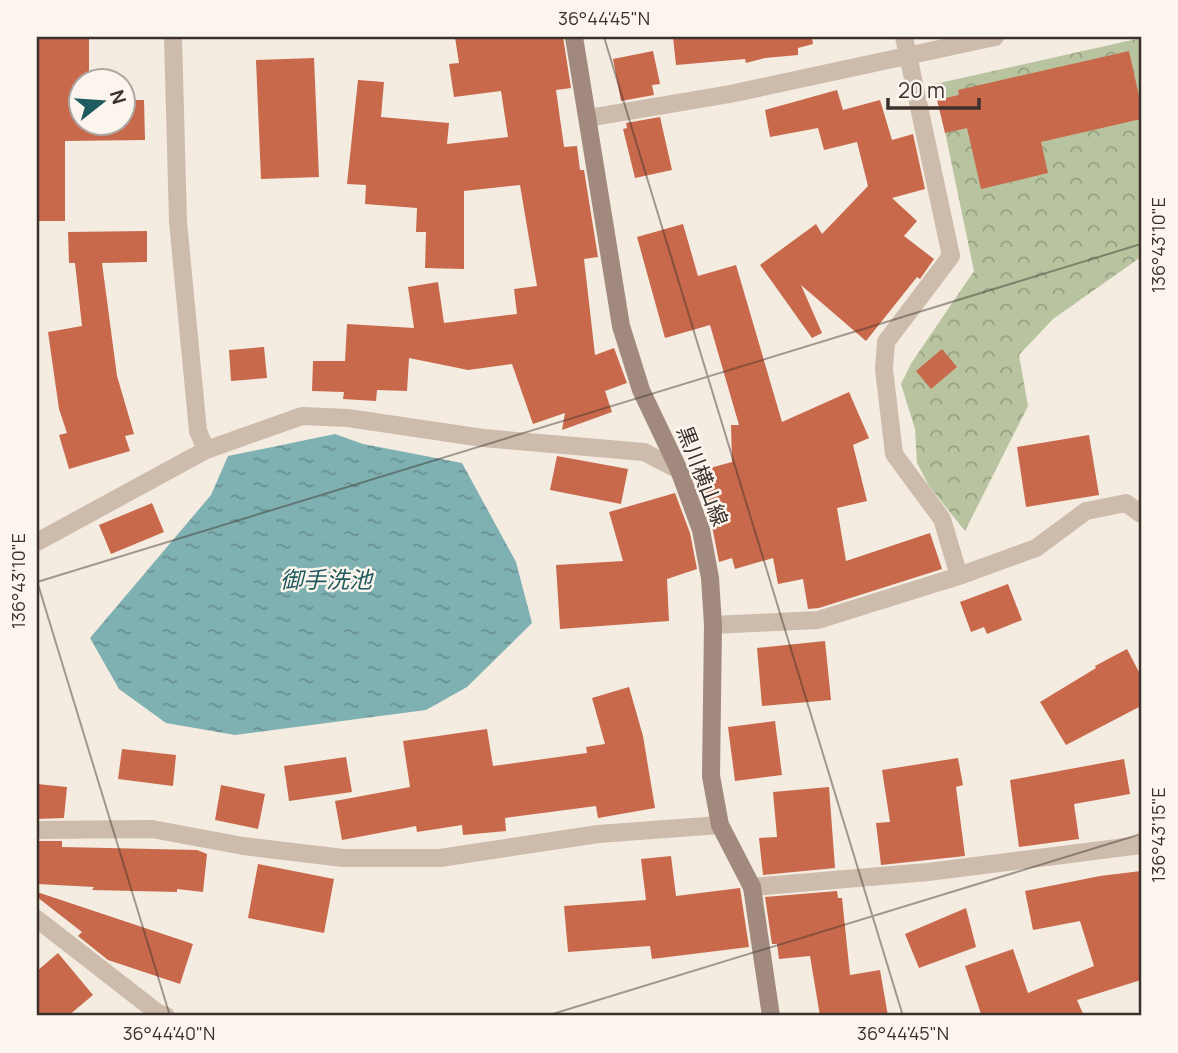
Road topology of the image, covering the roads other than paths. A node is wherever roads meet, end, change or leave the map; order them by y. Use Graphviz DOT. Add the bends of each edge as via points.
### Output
graph roads {
  1 [pos="173,37"];
  2 [pos="574,37"];
  3 [pos="904,37"];
  4 [pos="995,37"];
  5 [pos="909,56"];
  6 [pos="588,118"];
  7 [pos="206,450"];
  8 [pos="679,470"];
  9 [pos="1141,514"];
  10 [pos="37,542"];
  11 [pos="960,576"];
  12 [pos="713,625"];
  13 [pos="720,825"];
  14 [pos="37,830"];
  15 [pos="1141,845"];
  16 [pos="752,887"];
  17 [pos="37,919"];
  18 [pos="166,1016"];
  19 [pos="771,1016"];
  1 -- 7 [label="street" via="178,222 198,431"];
  2 -- 6 [label="main road, 黒川横山線"];
  3 -- 5 [label="street"];
  4 -- 5 [label="street"];
  5 -- 6 [label="street"];
  5 -- 11 [label="street" via="951,256 886,342 884,369 894,454 942,519"];
  6 -- 8 [label="main road, 黒川横山線" via="621,326 641,390"];
  7 -- 8 [label="street" via="302,416 644,452"];
  7 -- 10 [label="street"];
  8 -- 12 [label="main road, 黒川横山線" via="701,530"];
  9 -- 11 [label="street" via="1126,503 1086,511 1036,548"];
  11 -- 12 [label="street" via="818,620"];
  12 -- 13 [label="main road, 黒川横山線" via="711,776"];
  13 -- 14 [label="street" via="598,834 440,858 342,858 152,830"];
  13 -- 16 [label="main road, 黒川横山線"];
  15 -- 16 [label="street" via="928,872"];
  16 -- 19 [label="main road, 黒川横山線"];
  17 -- 18 [label="street"];
}
